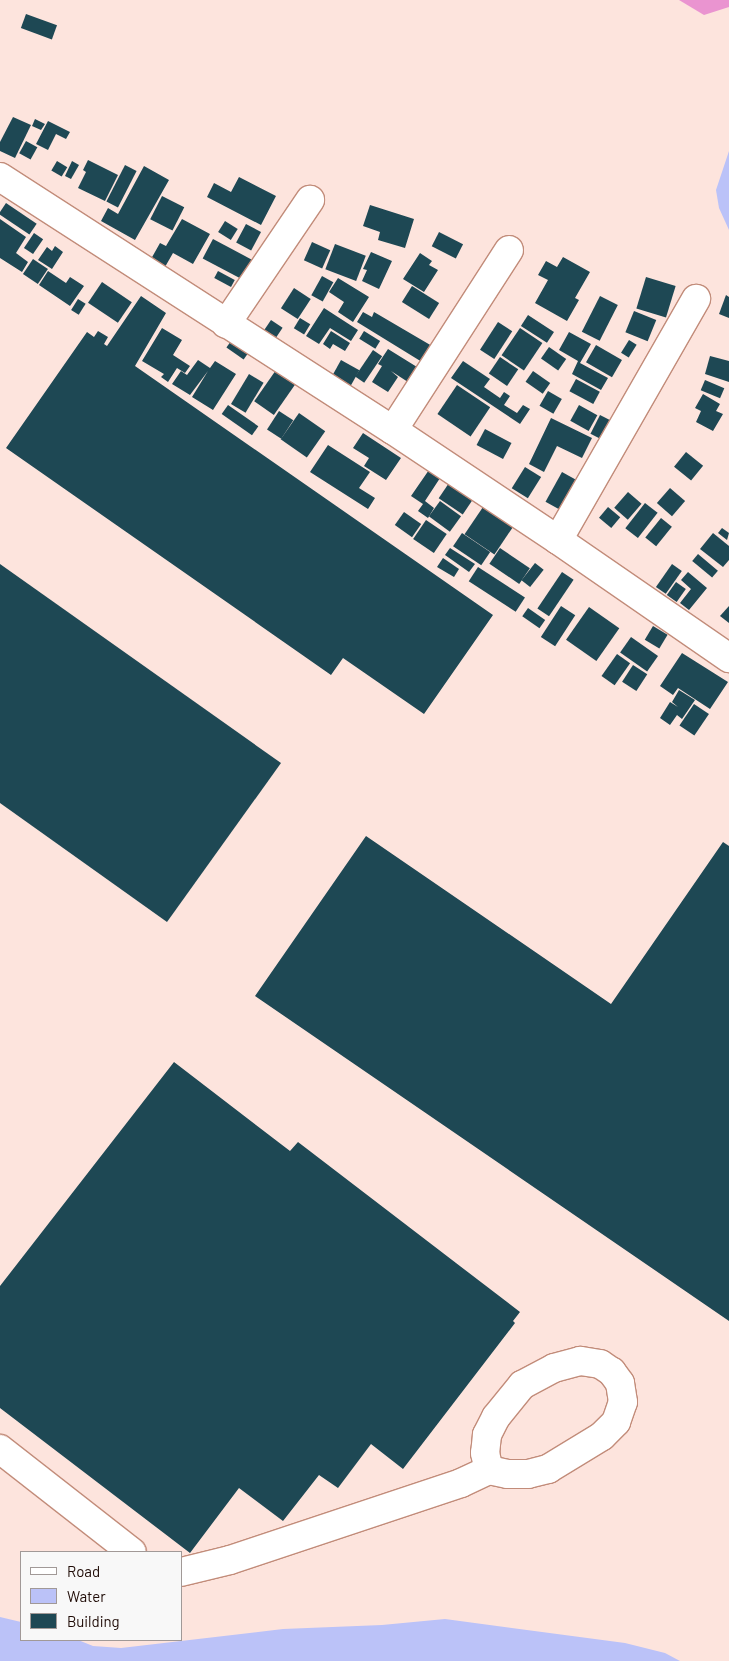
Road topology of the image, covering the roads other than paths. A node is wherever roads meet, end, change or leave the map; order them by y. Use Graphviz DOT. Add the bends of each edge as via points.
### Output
graph roads {
  1 [pos="0,177"];
  2 [pos="310,200"];
  3 [pos="509,250"];
  4 [pos="696,299"];
  5 [pos="226,324"];
  6 [pos="392,430"];
  7 [pos="558,540"];
  8 [pos="727,653"];
  9 [pos="0,1449"];
  10 [pos="489,1470"];
  11 [pos="131,1551"];
  12 [pos="182,1572"];
  1 -- 5 [label="street"];
  2 -- 5 [label="street"];
  3 -- 6 [label="street"];
  4 -- 7 [label="street"];
  5 -- 6 [label="street"];
  6 -- 7 [label="street"];
  7 -- 8 [label="street"];
  9 -- 11 [label="street"];
  10 -- 10 [label="street" via="484,1453 488,1435 496,1417 522,1385 554,1368 580,1361 600,1364 612,1372 620,1383 623,1402 616,1422 602,1436 548,1469 528,1474"];
  10 -- 12 [label="street" via="248,1554"];
}
